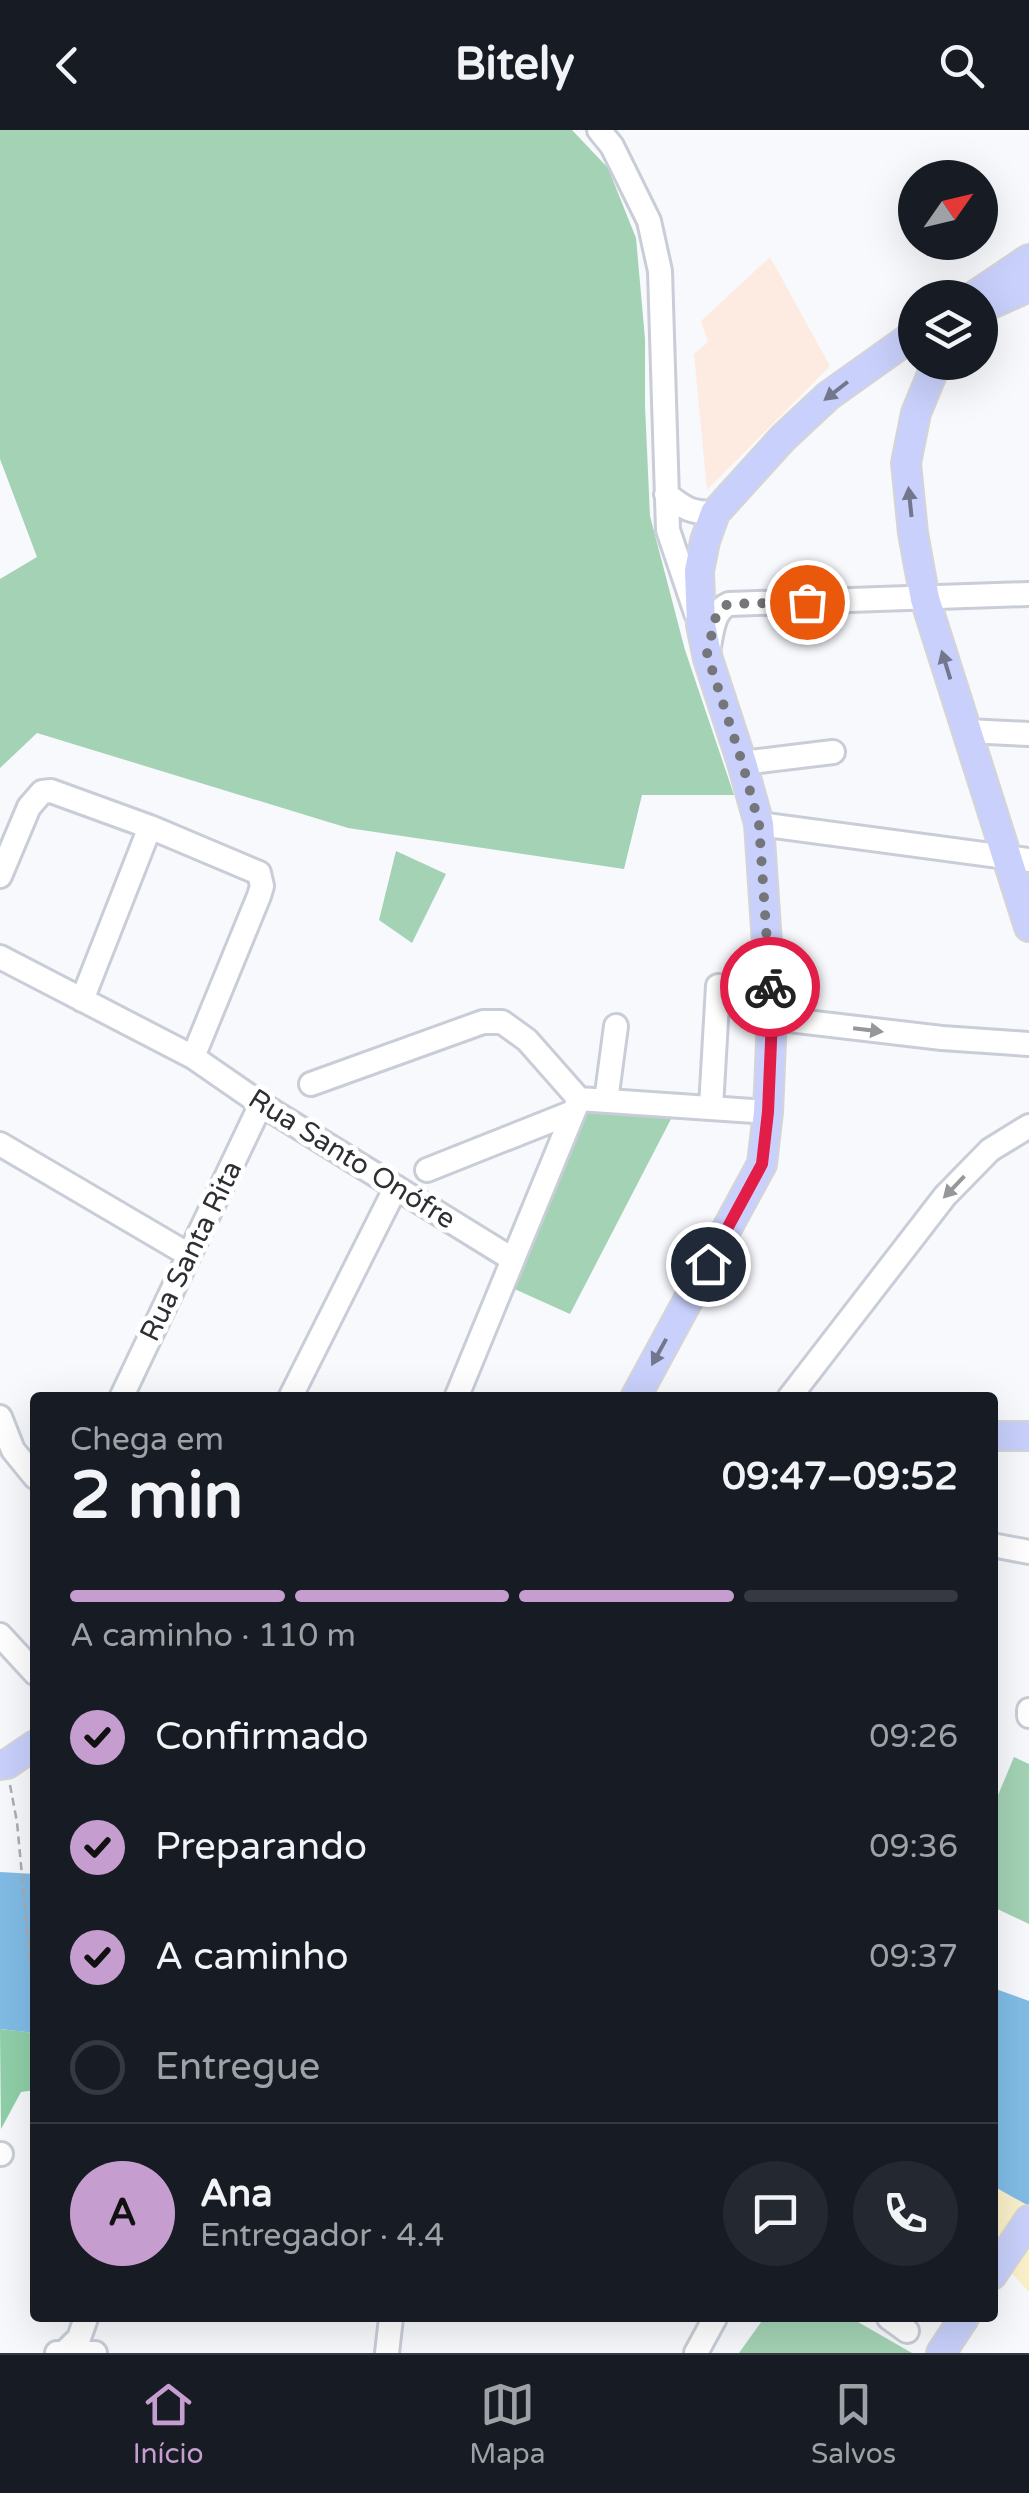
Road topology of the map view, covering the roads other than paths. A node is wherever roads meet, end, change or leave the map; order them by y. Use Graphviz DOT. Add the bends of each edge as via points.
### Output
graph roads {
  1 [pos="598,130"];
  2 [pos="1029,259"];
  3 [pos="998,280"];
  4 [pos="1029,287"];
  5 [pos="998,302"];
  6 [pos="898,352"];
  7 [pos="926,380"];
  8 [pos="666,494"];
  9 [pos="715,513"];
  10 [pos="1029,594"];
  11 [pos="925,598"];
  12 [pos="701,625"];
  13 [pos="707,654"];
  14 [pos="967,732"];
  15 [pos="1029,734"];
  16 [pos="834,752"];
  17 [pos="742,762"];
  18 [pos="759,824"];
  19 [pos="150,828"];
  20 [pos="1018,859"];
  21 [pos="0,876"];
  22 [pos="1029,927"];
  23 [pos="0,956"];
  24 [pos="718,986"];
  25 [pos="82,1000"];
  26 [pos="772,1018"];
  27 [pos="616,1026"];
  28 [pos="1029,1044"];
  29 [pos="193,1057"];
  30 [pos="311,1084"];
  31 [pos="606,1100"];
  32 [pos="262,1104"];
  33 [pos="576,1105"];
  34 [pos="711,1107"];
  35 [pos="768,1112"];
  36 [pos="1029,1126"];
  37 [pos="0,1144"];
  38 [pos="427,1170"];
  39 [pos="396,1187"];
  40 [pos="189,1255"];
  41 [pos="512,1259"];
  42 [pos="124,1392"];
  43 [pos="293,1392"];
  44 [pos="458,1392"];
  45 [pos="638,1392"];
  46 [pos="793,1392"];
  47 [pos="0,1417"];
  48 [pos="998,1436"];
  49 [pos="1029,1436"];
  50 [pos="30,1471"];
  51 [pos="998,1546"];
  52 [pos="1029,1552"];
  53 [pos="0,1635"];
  54 [pos="30,1668"];
  55 [pos="30,1748"];
  56 [pos="3,1764"];
  57 [pos="1029,2220"];
  58 [pos="998,2266"];
  59 [pos="85,2322"];
  60 [pos="391,2322"];
  61 [pos="713,2322"];
  62 [pos="961,2322"];
  63 [pos="62,2353"];
  64 [pos="95,2353"];
  65 [pos="388,2353"];
  66 [pos="696,2353"];
  67 [pos="940,2353"];
  1 -- 8 [label="street" via="649,221 660,271"];
  2 -- 3 [label="main road"];
  4 -- 5 [label="main road"];
  6 -- 9 [label="main road, one-way" via="828,396"];
  11 -- 7 [label="main road, one-way" via="906,464"];
  8 -- 9 [label="street" via="696,513"];
  8 -- 12 [label="street" via="668,530"];
  9 -- 12 [label="main road" via="699,571"];
  10 -- 11 [label="street"];
  11 -- 13 [label="street" via="729,604 716,616"];
  14 -- 11 [label="main road, one-way"];
  12 -- 13 [label="main road"];
  13 -- 17 [label="main road"];
  14 -- 15 [label="street"];
  14 -- 20 [label="main road"];
  16 -- 17 [label="street"];
  17 -- 18 [label="main road"];
  18 -- 20 [label="street"];
  18 -- 26 [label="main road"];
  19 -- 21 [label="street" via="42,792"];
  19 -- 25 [label="street"];
  19 -- 29 [label="street" via="252,868 261,878"];
  20 -- 22 [label="main road"];
  23 -- 25 [label="street, Rua Santo Onófre"];
  24 -- 34 [label="street"];
  25 -- 29 [label="street, Rua Santo Onófre"];
  26 -- 28 [label="street, one-way"];
  26 -- 35 [label="main road"];
  27 -- 31 [label="street"];
  29 -- 32 [label="street, Rua Santo Onófre"];
  30 -- 33 [label="street" via="483,1022 502,1022 527,1040"];
  31 -- 33 [label="street"];
  31 -- 34 [label="street"];
  32 -- 39 [label="street, Rua Santo Onófre"];
  32 -- 40 [label="street, Rua Santa Rita"];
  33 -- 38 [label="street"];
  33 -- 41 [label="street"];
  34 -- 35 [label="street"];
  35 -- 45 [label="main road, one-way" via="762,1164"];
  36 -- 46 [label="street, one-way" via="990,1150 945,1196"];
  37 -- 40 [label="street"];
  39 -- 41 [label="street, Rua Santo Onófre"];
  39 -- 43 [label="street"];
  40 -- 42 [label="street, Rua Santa Rita"];
  41 -- 44 [label="street"];
  47 -- 50 [label="street" via="12,1450"];
  48 -- 49 [label="main road"];
  51 -- 52 [label="street"];
  53 -- 54 [label="street"];
  55 -- 56 [label="main road"];
  57 -- 58 [label="main road"];
  59 -- 63 [label="street"];
  60 -- 65 [label="street"];
  61 -- 66 [label="street"];
  62 -- 67 [label="main road"];
  63 -- 64 [label="street"];
}
